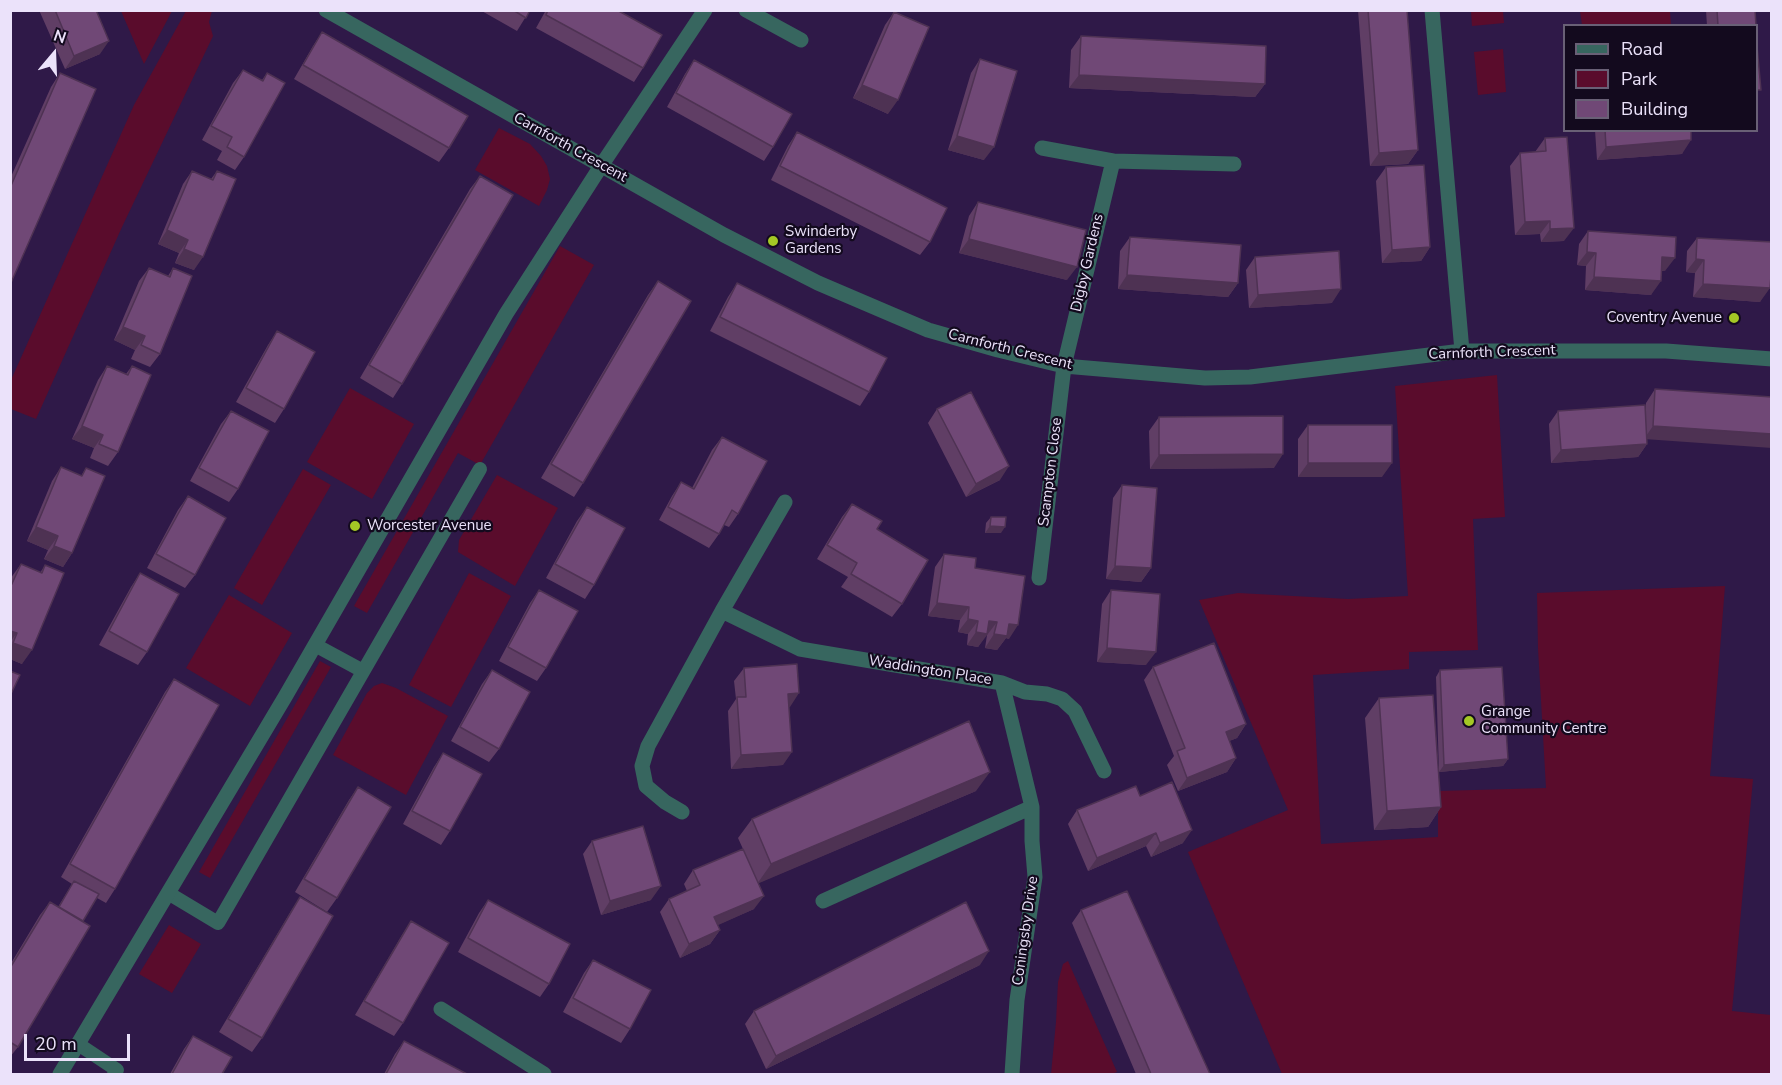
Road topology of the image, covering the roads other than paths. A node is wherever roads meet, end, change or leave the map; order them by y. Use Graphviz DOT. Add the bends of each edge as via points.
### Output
graph roads {
  1 [pos="326,10"];
  2 [pos="705,10"];
  3 [pos="746,10"];
  4 [pos="1432,10"];
  5 [pos="801,40"];
  6 [pos="1042,148"];
  7 [pos="1113,161"];
  8 [pos="1234,164"];
  9 [pos="601,166"];
  10 [pos="1462,351"];
  11 [pos="1772,358"];
  12 [pos="1064,366"];
  13 [pos="480,469"];
  14 [pos="785,502"];
  15 [pos="1039,578"];
  16 [pos="722,611"];
  17 [pos="315,645"];
  18 [pos="363,671"];
  19 [pos="1002,683"];
  20 [pos="1104,771"];
  21 [pos="1032,807"];
  22 [pos="682,813"];
  23 [pos="168,893"];
  24 [pos="823,901"];
  25 [pos="441,1009"];
  26 [pos="78,1044"];
  27 [pos="60,1074"];
  28 [pos="114,1074"];
  29 [pos="544,1074"];
  30 [pos="1012,1074"];
  1 -- 9 [label="street, Carnforth Crescent"];
  2 -- 9 [label="street"];
  3 -- 5 [label="street"];
  4 -- 10 [label="street"];
  6 -- 7 [label="street"];
  7 -- 8 [label="street"];
  7 -- 12 [label="street, Digby Gardens"];
  9 -- 12 [label="street, Carnforth Crescent" via="724,235 875,308 928,330"];
  9 -- 17 [label="street" via="506,314"];
  10 -- 11 [label="street, Carnforth Crescent" via="1666,351"];
  10 -- 12 [label="street, Carnforth Crescent" via="1250,377 1205,378"];
  12 -- 15 [label="street, Scampton Close"];
  13 -- 18 [label="lane"];
  14 -- 16 [label="street"];
  16 -- 19 [label="street, Waddington Place" via="800,650"];
  16 -- 22 [label="street" via="648,746 642,766 646,786"];
  17 -- 18 [label="lane"];
  17 -- 23 [label="street"];
  18 -- 23 [label="lane" via="218,923"];
  19 -- 20 [label="street, Waddington Place" via="1062,699 1075,711"];
  19 -- 21 [label="street, Coningsby Drive"];
  21 -- 24 [label="street"];
  21 -- 30 [label="street, Coningsby Drive" via="1035,877 1019,982"];
  23 -- 26 [label="street"];
  25 -- 29 [label="street"];
  26 -- 27 [label="street"];
  26 -- 28 [label="lane" via="117,1070"];
}
